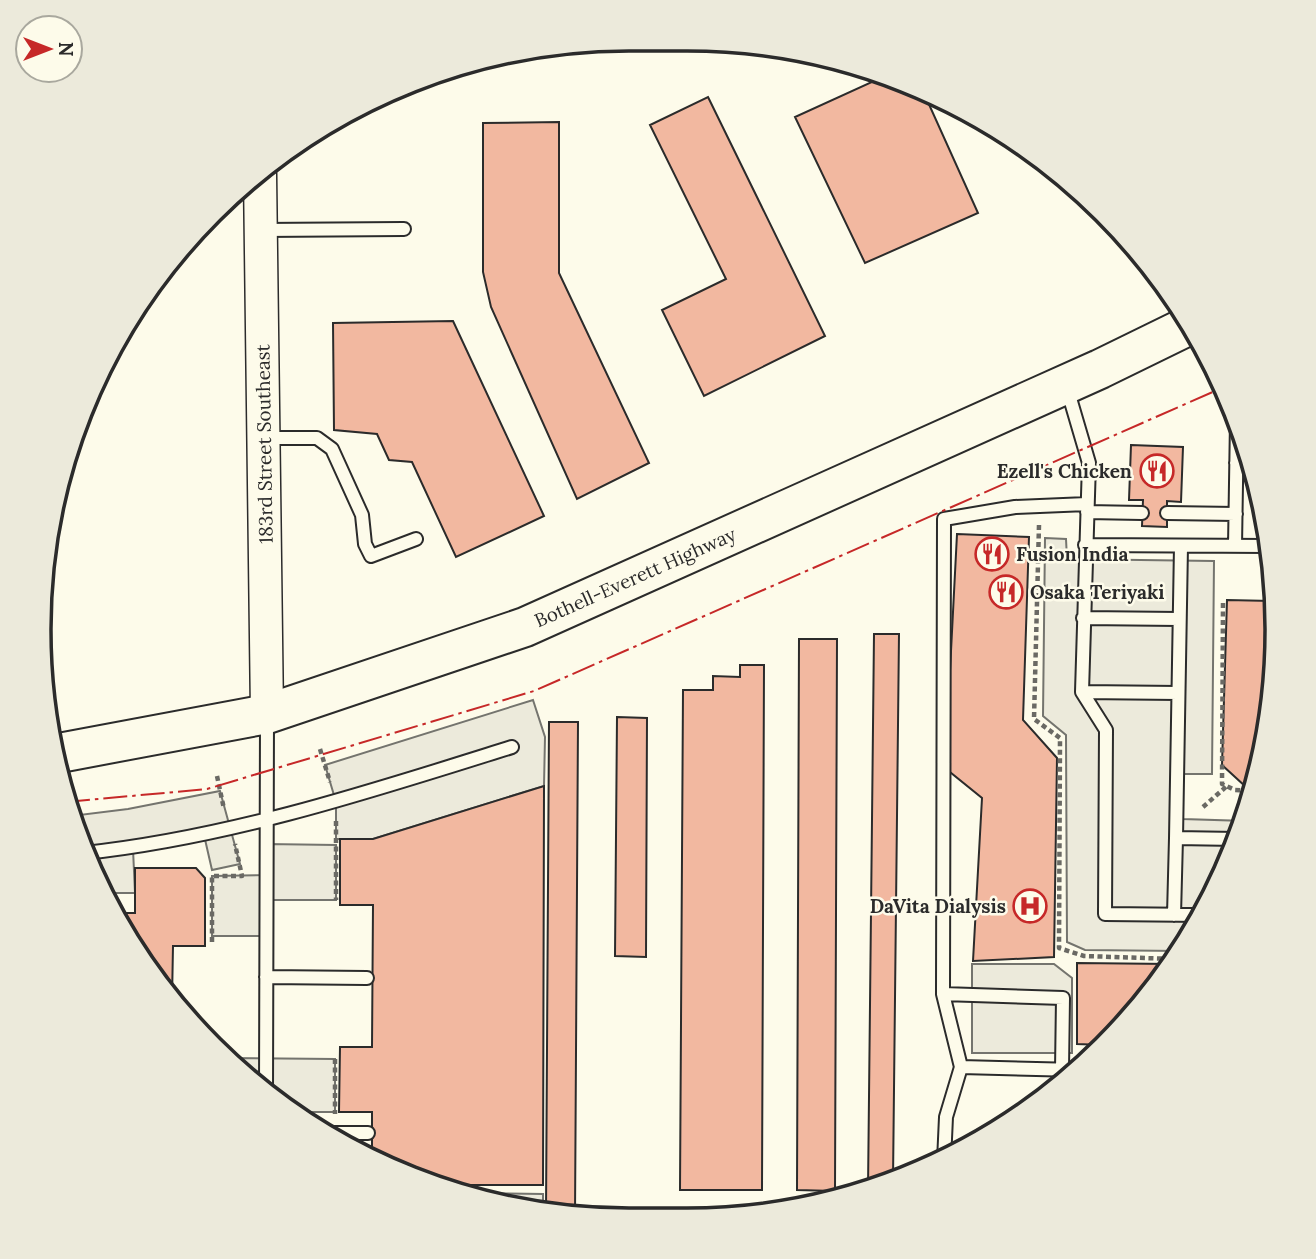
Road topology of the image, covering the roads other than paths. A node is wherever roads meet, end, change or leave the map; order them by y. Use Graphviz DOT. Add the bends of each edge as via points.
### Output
graph roads {
  1 [pos="260,184"];
  2 [pos="404,229"];
  3 [pos="261,230"];
  4 [pos="1181,329"];
  5 [pos="1066,384"];
  6 [pos="264,438"];
  7 [pos="1236,448"];
  8 [pos="1236,463"];
  9 [pos="1241,463"];
  10 [pos="1087,508"];
  11 [pos="1142,513"];
  12 [pos="1167,513"];
  13 [pos="1236,514"];
  14 [pos="416,539"];
  15 [pos="1085,545"];
  16 [pos="1181,546"];
  17 [pos="1235,546"];
  18 [pos="1259,546"];
  19 [pos="1083,618"];
  20 [pos="1179,619"];
  21 [pos="1082,692"];
  22 [pos="1178,693"];
  23 [pos="267,714"];
  24 [pos="512,747"];
  25 [pos="64,752"];
  26 [pos="267,819"];
  27 [pos="1176,838"];
  28 [pos="1226,839"];
  29 [pos="95,852"];
  30 [pos="1174,915"];
  31 [pos="1190,915"];
  32 [pos="266,978"];
  33 [pos="367,978"];
  34 [pos="943,995"];
  35 [pos="961,1067"];
  36 [pos="1062,1070"];
  37 [pos="265,1079"];
  38 [pos="344,1133"];
  39 [pos="368,1133"];
  40 [pos="945,1148"];
  1 -- 3 [label="street, 183rd Street Southeast"];
  2 -- 3 [label="lane"];
  3 -- 6 [label="street, 183rd Street Southeast"];
  4 -- 5 [label="main road, Bothell-Everett Highway"];
  5 -- 10 [label="lane" via="1089,463"];
  5 -- 23 [label="main road, Bothell-Everett Highway" via="525,626"];
  6 -- 14 [label="lane" via="317,438 332,449 362,515 371,556"];
  6 -- 23 [label="street, 183rd Street Southeast"];
  7 -- 8 [label="lane"];
  8 -- 9 [label="lane"];
  8 -- 13 [label="lane"];
  10 -- 11 [label="lane"];
  10 -- 15 [label="lane"];
  10 -- 34 [label="lane" via="1015,507 944,519"];
  12 -- 13 [label="lane"];
  13 -- 17 [label="lane"];
  15 -- 16 [label="lane"];
  15 -- 19 [label="lane"];
  16 -- 17 [label="lane"];
  16 -- 20 [label="lane"];
  17 -- 18 [label="lane"];
  19 -- 20 [label="lane"];
  19 -- 21 [label="lane"];
  20 -- 22 [label="lane"];
  21 -- 22 [label="lane"];
  21 -- 30 [label="lane" via="1105,730 1105,914"];
  22 -- 27 [label="lane"];
  23 -- 25 [label="main road, Bothell-Everett Highway"];
  23 -- 26 [label="lane"];
  24 -- 26 [label="lane"];
  26 -- 29 [label="lane"];
  26 -- 32 [label="lane"];
  27 -- 28 [label="lane"];
  27 -- 30 [label="lane"];
  30 -- 31 [label="lane"];
  32 -- 33 [label="lane"];
  32 -- 37 [label="lane"];
  34 -- 35 [label="lane"];
  34 -- 36 [label="lane" via="1063,998"];
  35 -- 36 [label="lane"];
  35 -- 40 [label="lane" via="946,1117"];
  38 -- 39 [label="lane"];
}
